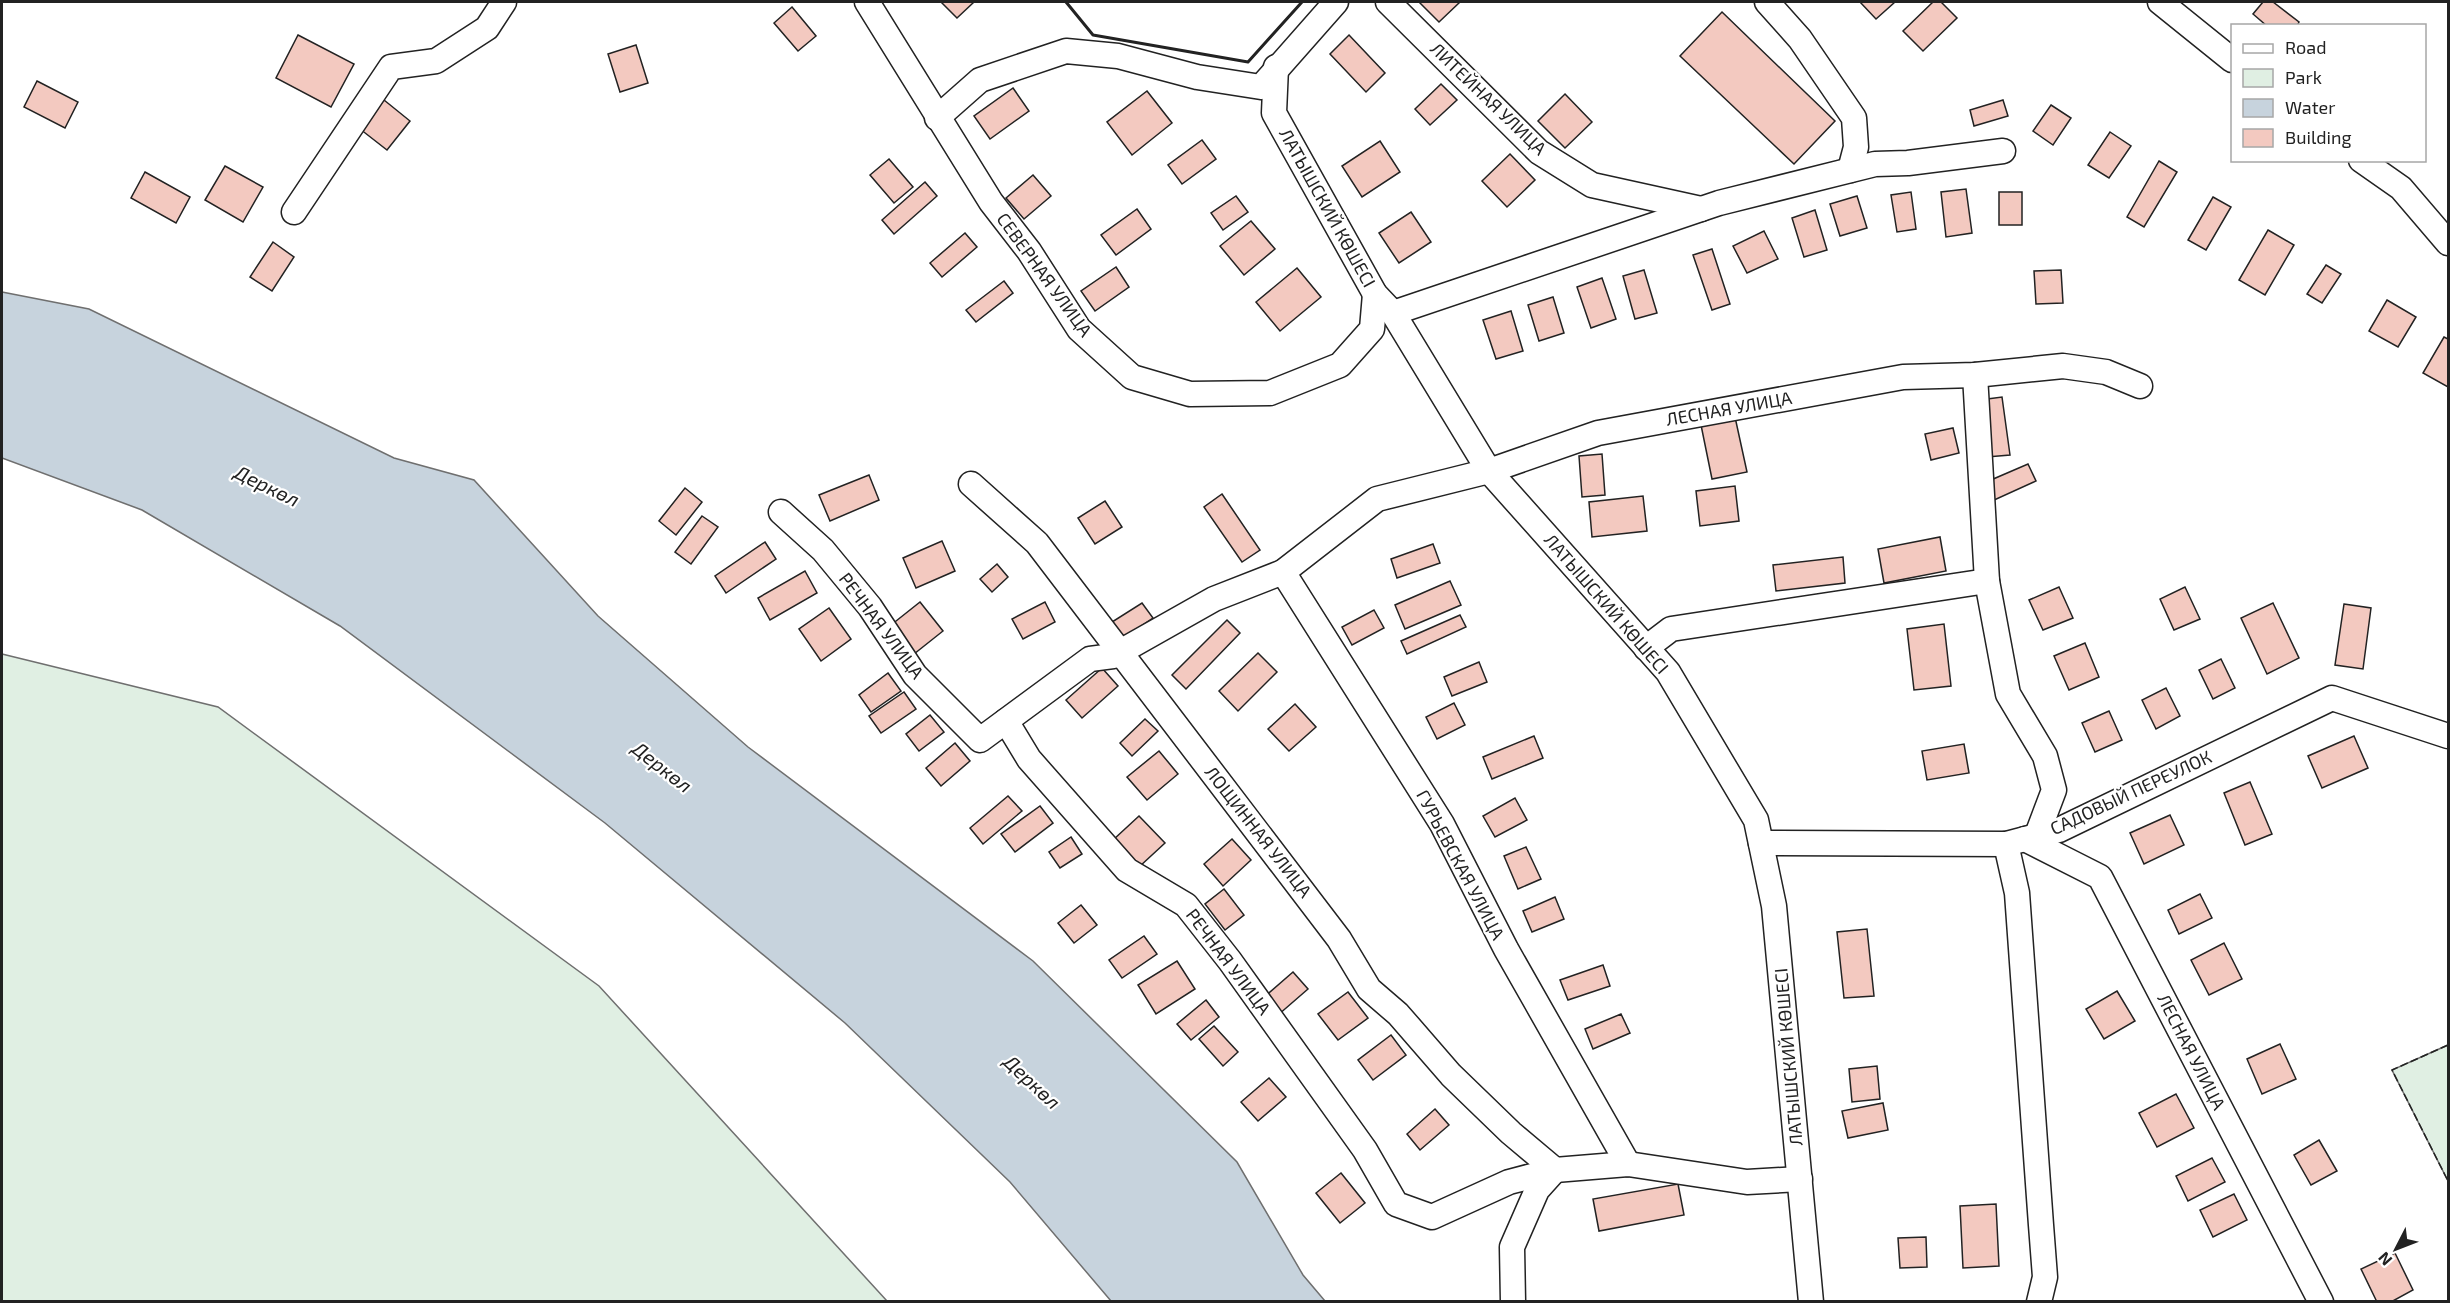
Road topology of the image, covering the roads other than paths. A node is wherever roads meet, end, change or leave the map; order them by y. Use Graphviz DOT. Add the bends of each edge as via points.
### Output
graph roads {
  1 [pos="504,2"];
  2 [pos="867,2"];
  3 [pos="1336,2"];
  4 [pos="1388,2"];
  5 [pos="1767,2"];
  6 [pos="2160,2"];
  7 [pos="2231,59"];
  8 [pos="1276,67"];
  9 [pos="937,118"];
  10 [pos="2003,151"];
  11 [pos="2364,162"];
  12 [pos="1850,170"];
  13 [pos="1701,209"];
  14 [pos="294,212"];
  15 [pos="2448,243"];
  16 [pos="1375,294"];
  17 [pos="1393,313"];
  18 [pos="1975,375"];
  19 [pos="2139,386"];
  20 [pos="1489,471"];
  21 [pos="971,484"];
  22 [pos="781,512"];
  23 [pos="1283,572"];
  24 [pos="1987,581"];
  25 [pos="1646,648"];
  26 [pos="1118,652"];
  27 [pos="1006,721"];
  28 [pos="2448,736"];
  29 [pos="980,740"];
  30 [pos="2023,839"];
  31 [pos="1761,843"];
  32 [pos="1628,1164"];
  33 [pos="1555,1170"];
  34 [pos="1800,1179"];
  35 [pos="1513,1302"];
  36 [pos="1811,1302"];
  37 [pos="2039,1302"];
  38 [pos="2321,1302"];
  1 -- 14 [label="street" via="487,28 436,61 391,67"];
  2 -- 9 [label="street, СЕВЕРНАЯ УЛИЦА"];
  3 -- 8 [label="street"];
  4 -- 13 [label="street, ЛИТЕЙНАЯ УЛИЦА" via="1539,152 1592,185"];
  5 -- 12 [label="street" via="1800,39 1854,118 1856,147"];
  6 -- 7 [label="street"];
  8 -- 9 [label="street" via="1261,87 1118,56 1066,51 980,80"];
  8 -- 16 [label="street, ЛАТЫШСКИЙ КӨШЕСІ" via="1274,113"];
  9 -- 16 [label="street, СЕВЕРНАЯ УЛИЦА" via="1079,329 1132,377 1190,394 1270,393 1340,365 1372,329"];
  10 -- 12 [label="street, ЛИТЕЙНАЯ УЛИЦА"];
  11 -- 15 [label="street" via="2401,188"];
  12 -- 13 [label="street, ЛИТЕЙНАЯ УЛИЦА"];
  13 -- 17 [label="street, ЛИТЕЙНАЯ УЛИЦА"];
  16 -- 17 [label="street, ЛАТЫШСКИЙ КӨШЕСІ"];
  17 -- 20 [label="street, ЛАТЫШСКИЙ КӨШЕСІ"];
  18 -- 19 [label="street, ЛЕСНАЯ УЛИЦА" via="2062,366 2106,372"];
  18 -- 20 [label="street, ЛЕСНАЯ УЛИЦА" via="1903,377 1598,433"];
  18 -- 24 [label="street"];
  20 -- 23 [label="street, ЛЕСНАЯ УЛИЦА" via="1377,499"];
  20 -- 25 [label="street, ЛАТЫШСКИЙ КӨШЕСІ"];
  21 -- 26 [label="street, ЛОЩИННАЯ УЛИЦА" via="1037,543"];
  22 -- 29 [label="street, РЕЧНАЯ УЛИЦА" via="823,550 870,607 915,675"];
  23 -- 26 [label="street, ЛЕСНАЯ УЛИЦА" via="1214,599"];
  23 -- 32 [label="street, ГУРЬЕВСКАЯ УЛИЦА" via="1442,824 1506,949"];
  24 -- 25 [label="street" via="1671,629"];
  24 -- 30 [label="street" via="2008,694 2045,756 2054,790"];
  25 -- 31 [label="street, ЛАТЫШСКИЙ КӨШЕСІ" via="1668,672 1756,820"];
  26 -- 27 [label="street, ЛЕСНАЯ УЛИЦА" via="1090,658"];
  26 -- 33 [label="street, ЛОЩИННАЯ УЛИЦА" via="1145,682 1339,939 1369,989 1398,1014 1451,1075"];
  27 -- 29 [label="street, ЛЕСНАЯ УЛИЦА"];
  27 -- 33 [label="street, РЕЧНАЯ УЛИЦА" via="1029,759 1127,870 1186,905 1365,1150 1396,1204 1432,1217 1509,1182"];
  28 -- 30 [label="street, САДОВЫЙ ПЕРЕУЛОК" via="2332,698 2059,830"];
  30 -- 31 [label="street, САДОВЫЙ ПЕРЕУЛОК"];
  30 -- 37 [label="street" via="2017,893 2045,1277"];
  30 -- 38 [label="street, ЛЕСНАЯ УЛИЦА" via="2100,877"];
  31 -- 34 [label="street, ЛАТЫШСКИЙ КӨШЕСІ" via="1774,906"];
  32 -- 33 [label="street"];
  32 -- 34 [label="street" via="1747,1182"];
  33 -- 35 [label="street" via="1537,1190 1512,1247"];
  34 -- 36 [label="street, ЛАТЫШСКИЙ КӨШЕСІ"];
}
